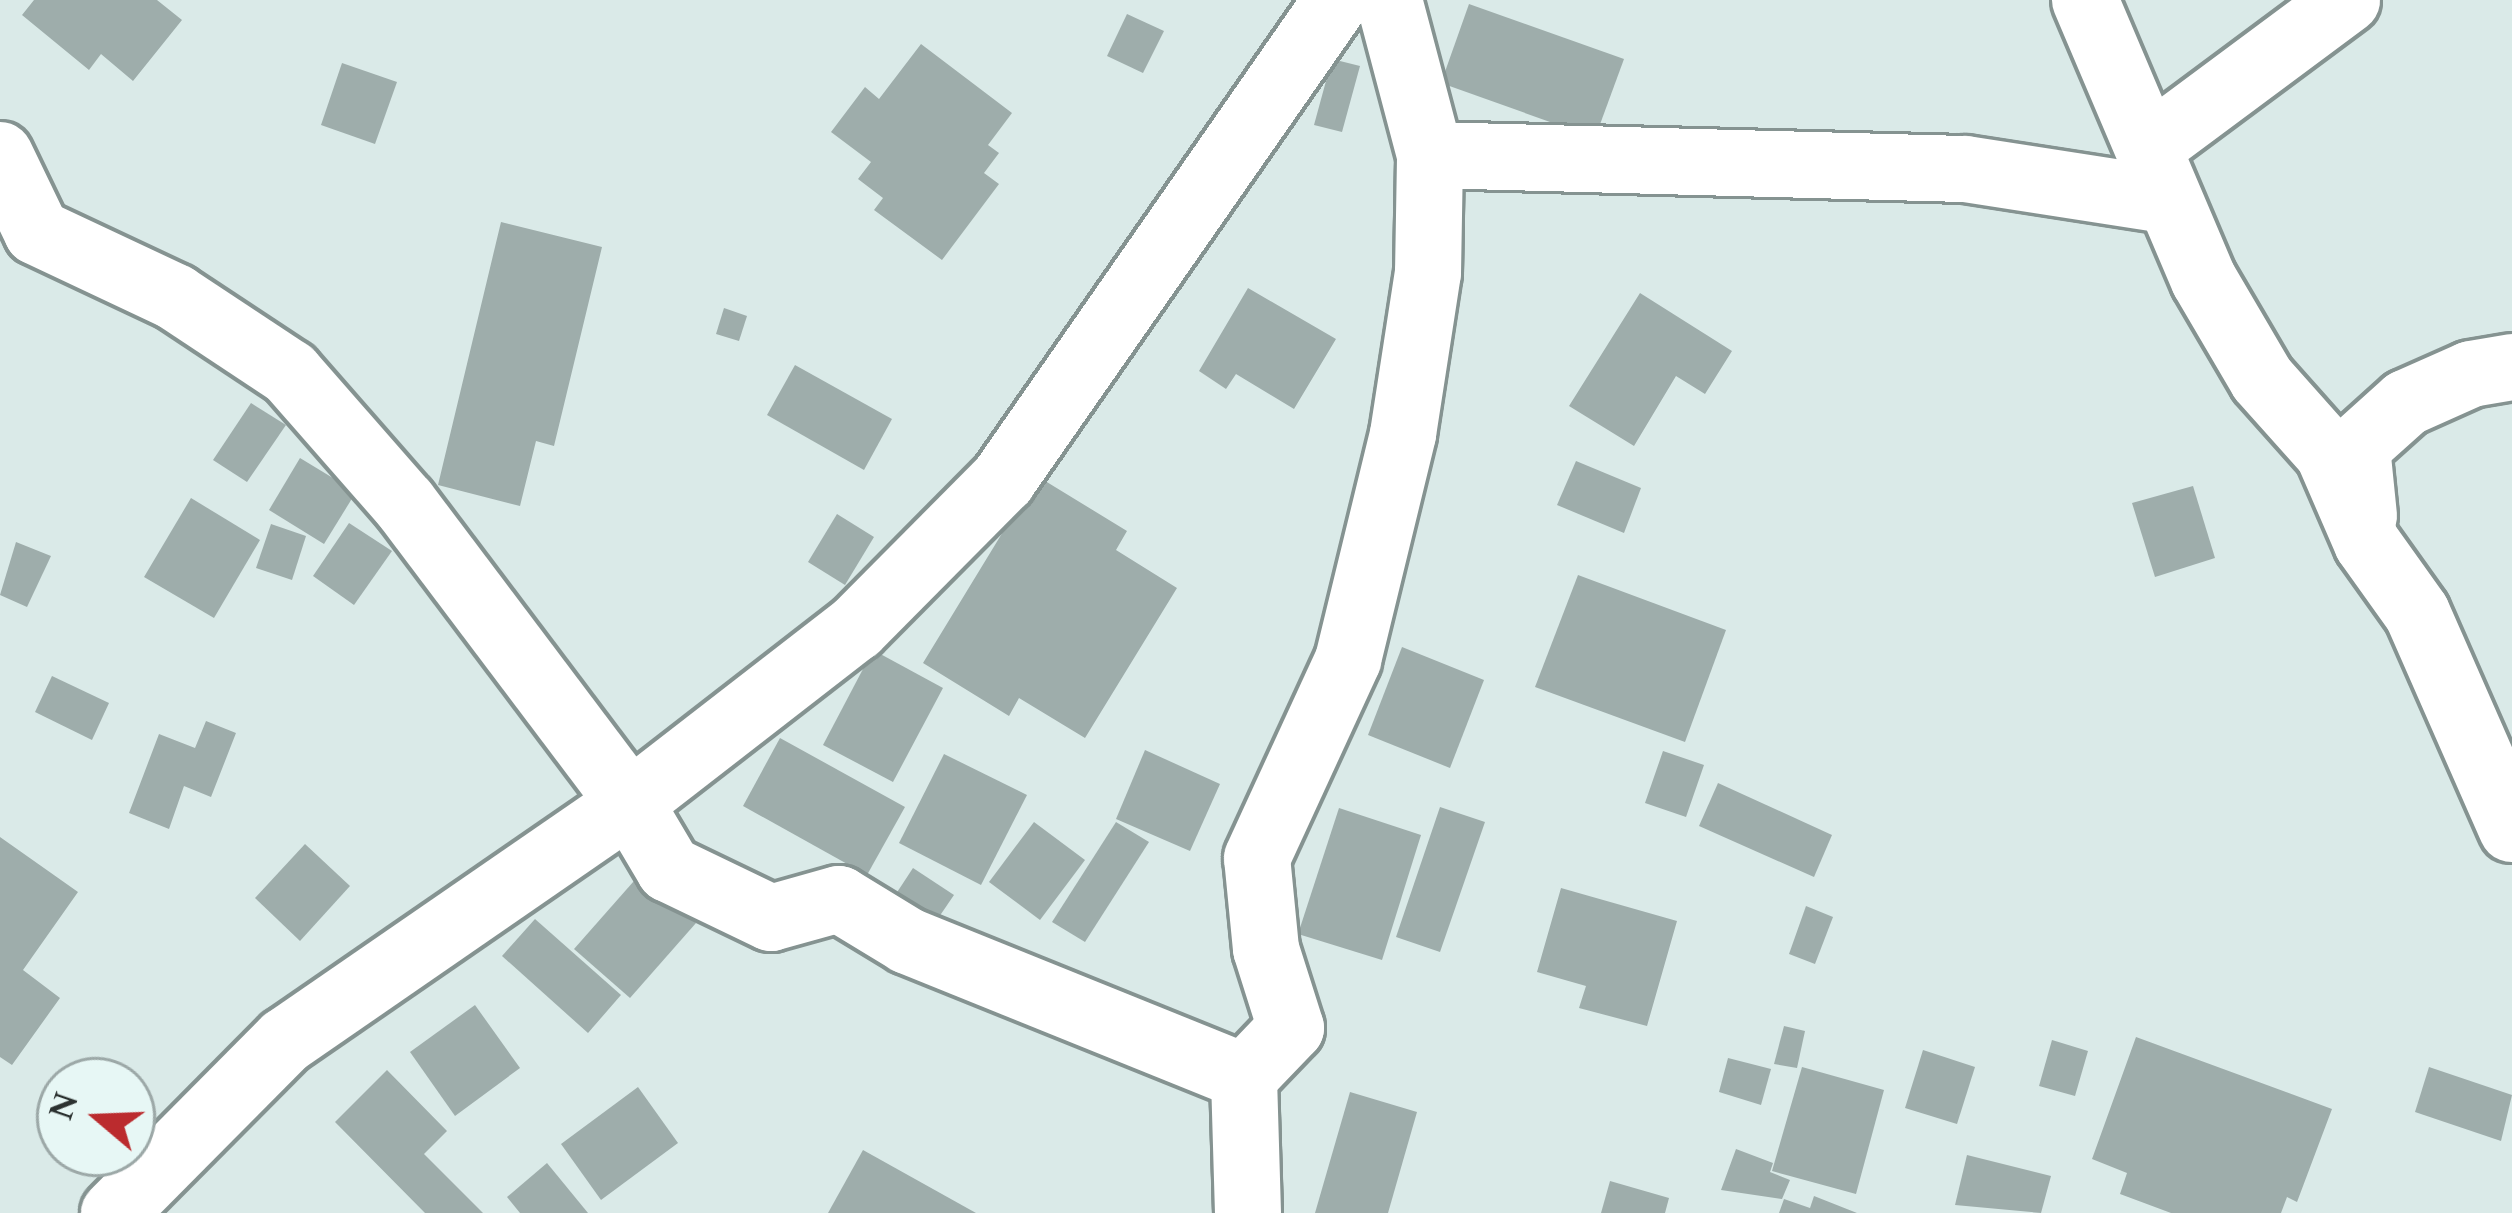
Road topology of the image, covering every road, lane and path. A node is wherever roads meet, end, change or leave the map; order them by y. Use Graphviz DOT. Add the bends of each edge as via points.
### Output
graph roads {
  1 [pos="1389,0"];
  2 [pos="2085,0"];
  3 [pos="2348,0"];
  4 [pos="1318,9"];
  5 [pos="0,155"];
  6 [pos="1430,155"];
  7 [pos="2159,172"];
  8 [pos="2512,367"];
  9 [pos="2367,543"];
  10 [pos="630,802"];
  11 [pos="2512,829"];
  12 [pos="1244,1078"];
  13 [pos="114,1213"];
  14 [pos="1248,1213"];
  1 -- 6 [label="street"];
  2 -- 7 [label="street"];
  3 -- 7 [label="street"];
  4 -- 10 [label="street" via="1003,480 856,628"];
  5 -- 10 [label="street" via="38,232 175,297 290,373 404,503"];
  6 -- 7 [label="street"];
  6 -- 12 [label="street" via="1428,273 1403,434 1348,660 1257,858 1266,949 1291,1028"];
  7 -- 9 [label="street" via="2262,379 2328,453"];
  8 -- 9 [label="street" via="2471,374 2406,403 2357,447"];
  9 -- 11 [label="street" via="2417,613"];
  10 -- 12 [label="street" via="669,869 719,898 771,918 839,899 908,941"];
  10 -- 13 [label="street" via="285,1041"];
  12 -- 14 [label="street"];
}
